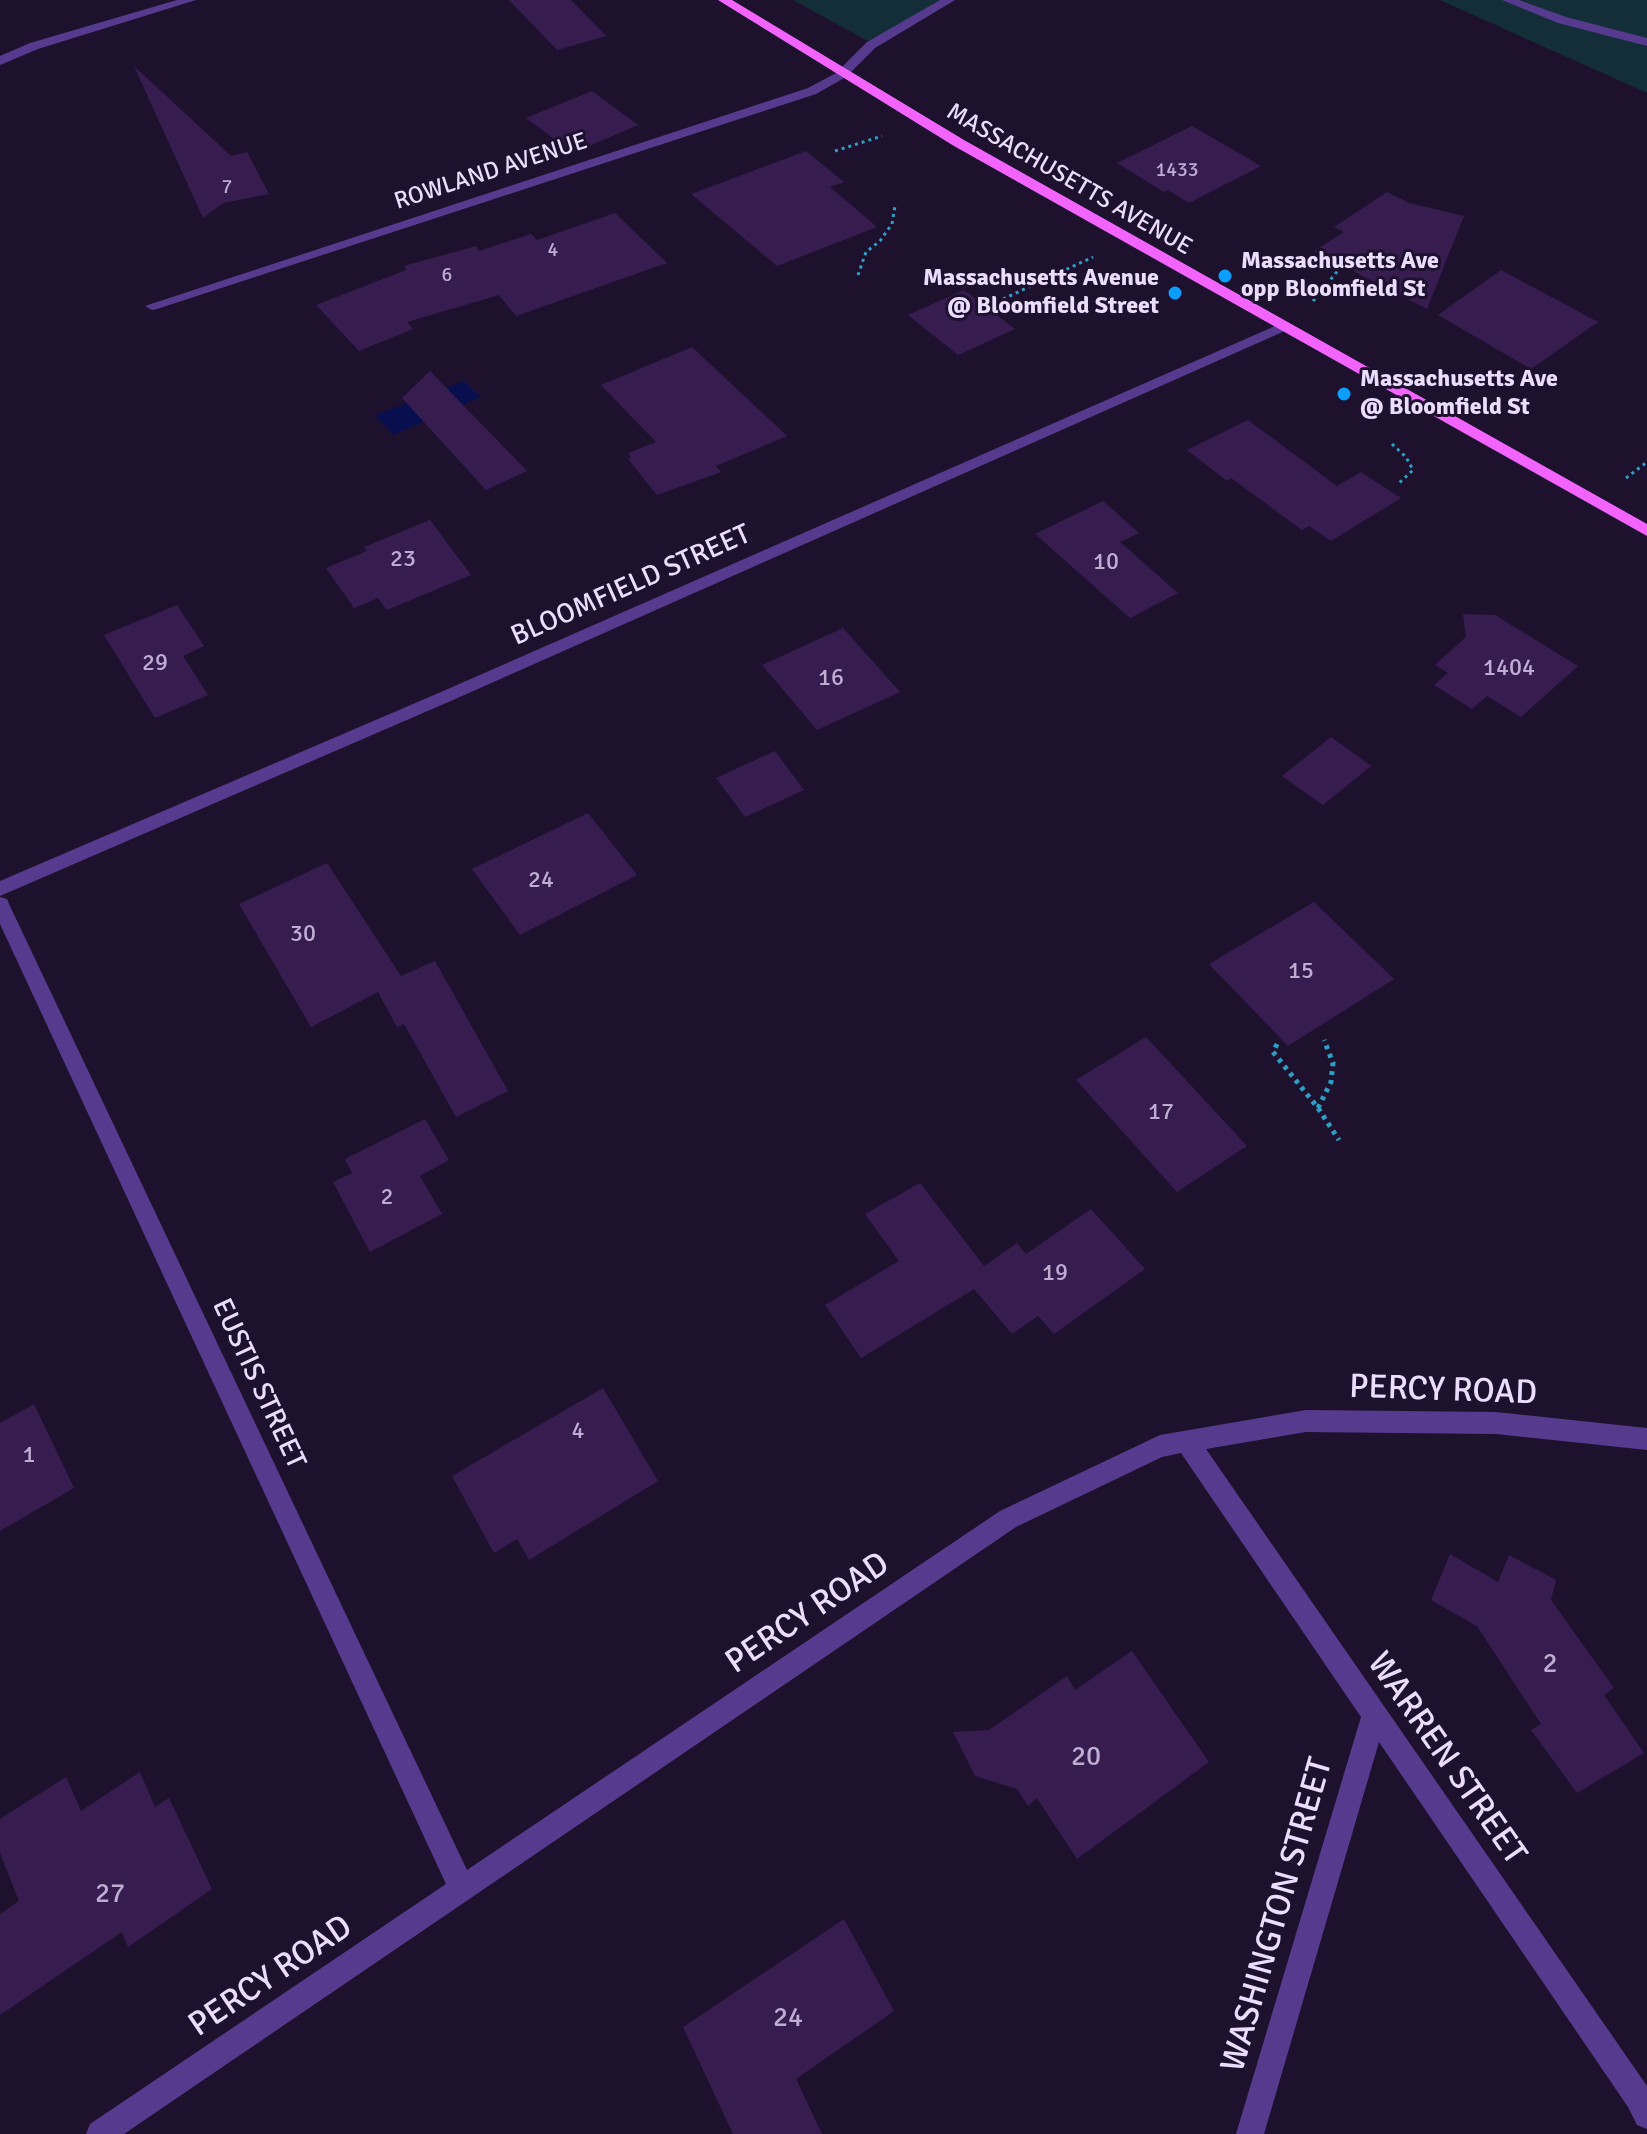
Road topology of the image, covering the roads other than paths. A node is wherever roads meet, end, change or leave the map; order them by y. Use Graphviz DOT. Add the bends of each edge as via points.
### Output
graph roads {
  1 [pos="190,0"];
  2 [pos="724,0"];
  3 [pos="949,0"];
  4 [pos="1508,0"];
  5 [pos="1647,42"];
  6 [pos="0,61"];
  7 [pos="842,74"];
  8 [pos="152,306"];
  9 [pos="1282,327"];
  10 [pos="1647,531"];
  11 [pos="0,889"];
  12 [pos="0,904"];
  13 [pos="1647,1439"];
  14 [pos="1187,1442"];
  15 [pos="1374,1716"];
  16 [pos="462,1889"];
  17 [pos="1647,2115"];
  18 [pos="100,2134"];
  19 [pos="1250,2134"];
  1 -- 6 [label="street"];
  2 -- 7 [label="main road, MASSACHUSETTS AVENUE"];
  3 -- 7 [label="street, ROWLAND AVENUE" via="871,45"];
  4 -- 5 [label="street"];
  7 -- 8 [label="street, ROWLAND AVENUE" via="812,91"];
  7 -- 9 [label="main road, MASSACHUSETTS AVENUE"];
  9 -- 10 [label="main road, MASSACHUSETTS AVENUE"];
  9 -- 11 [label="street, BLOOMFIELD STREET"];
  12 -- 16 [label="street, EUSTIS STREET"];
  13 -- 14 [label="street, PERCY ROAD" via="1496,1423 1306,1421"];
  14 -- 15 [label="street, WARREN STREET"];
  14 -- 16 [label="street, PERCY ROAD" via="1160,1446 1008,1519"];
  15 -- 17 [label="street, WARREN STREET"];
  15 -- 19 [label="street, WASHINGTON STREET"];
  16 -- 18 [label="street, PERCY ROAD"];
}
